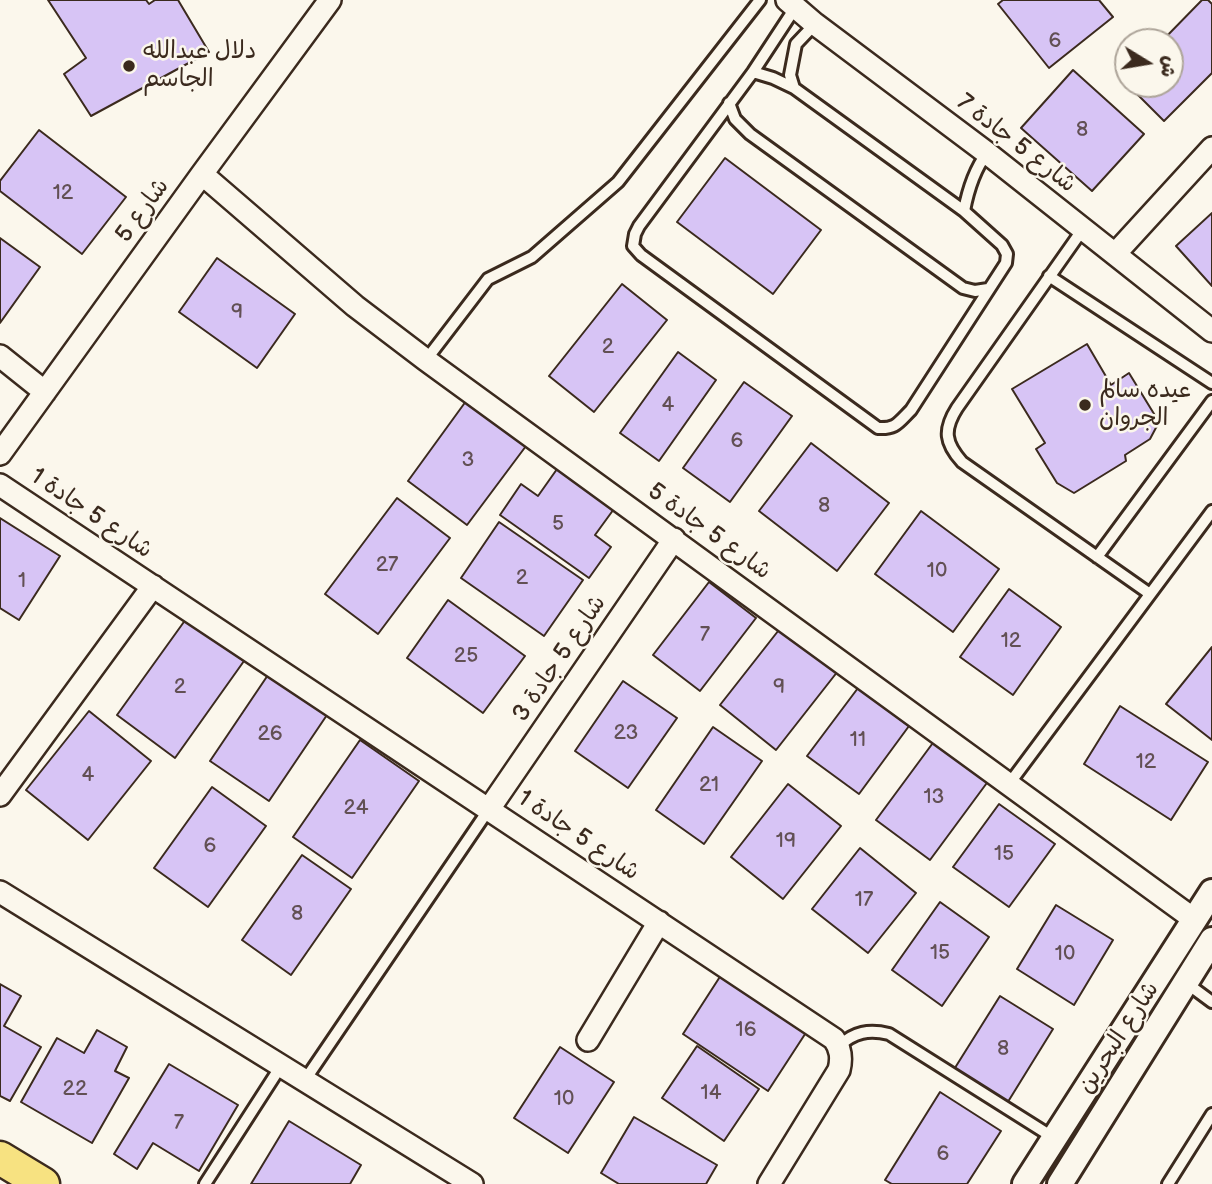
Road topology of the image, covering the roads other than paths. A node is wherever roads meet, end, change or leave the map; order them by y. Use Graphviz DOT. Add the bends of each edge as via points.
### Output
graph roads {
  1 [pos="760,0"];
  2 [pos="322,3"];
  3 [pos="791,4"];
  4 [pos="815,24"];
  5 [pos="753,72"];
  6 [pos="794,88"];
  7 [pos="729,103"];
  8 [pos="1212,148"];
  9 [pos="987,153"];
  10 [pos="202,174"];
  11 [pos="964,211"];
  12 [pos="1083,229"];
  13 [pos="1115,254"];
  14 [pos="1049,276"];
  15 [pos="988,289"];
  16 [pos="1212,331"];
  17 [pos="0,356"];
  18 [pos="426,360"];
  19 [pos="1212,383"];
  20 [pos="45,392"];
  21 [pos="1212,401"];
  22 [pos="0,454"];
  23 [pos="0,485"];
  24 [pos="1212,511"];
  25 [pos="674,539"];
  26 [pos="1097,557"];
  27 [pos="153,586"];
  28 [pos="1150,594"];
  29 [pos="1009,784"];
  30 [pos="0,795"];
  31 [pos="489,809"];
  32 [pos="0,892"];
  33 [pos="1212,892"];
  34 [pos="1195,920"];
  35 [pos="659,922"];
  36 [pos="1212,940"];
  37 [pos="1185,982"];
  38 [pos="1212,1002"];
  39 [pos="588,1040"];
  40 [pos="839,1046"];
  41 [pos="281,1066"];
  42 [pos="305,1080"];
  43 [pos="1212,1114"];
  44 [pos="1054,1138"];
  45 [pos="0,1158"];
  46 [pos="43,1184"];
  47 [pos="205,1184"];
  48 [pos="471,1184"];
  49 [pos="769,1184"];
  50 [pos="1025,1184"];
  51 [pos="1060,1184"];
  52 [pos="1168,1184"];
  1 -- 18 [label="lane" via="618,182 532,257 488,279"];
  2 -- 10 [label="street, شارع 5"];
  3 -- 4 [label="street, شارع 5 جادة 7"];
  3 -- 5 [label="lane"];
  4 -- 6 [label="lane" via="796,44 790,75"];
  4 -- 9 [label="street, شارع 5 جادة 7"];
  5 -- 6 [label="lane"];
  5 -- 7 [label="lane"];
  6 -- 11 [label="lane"];
  7 -- 15 [label="lane" via="735,119 750,134 963,288"];
  7 -- 15 [label="lane" via="639,226 633,246 878,428 898,424 911,410"];
  8 -- 13 [label="street"];
  9 -- 11 [label="lane" via="968,188"];
  9 -- 12 [label="street, شارع 5 جادة 7"];
  10 -- 18 [label="street, شارع 5 جادة 5" via="355,306"];
  10 -- 20 [label="street, شارع 5"];
  11 -- 15 [label="lane" via="1007,254"];
  12 -- 13 [label="street, شارع 5 جادة 7"];
  12 -- 14 [label="lane"];
  13 -- 16 [label="street, شارع 5 جادة 7"];
  14 -- 19 [label="lane"];
  14 -- 26 [label="lane" via="957,408 947,436 962,462"];
  17 -- 20 [label="street"];
  18 -- 25 [label="street, شارع 5 جادة 5"];
  20 -- 22 [label="street, شارع 5"];
  21 -- 26 [label="lane"];
  23 -- 27 [label="street, شارع 5 جادة 1"];
  24 -- 28 [label="lane"];
  25 -- 29 [label="street, شارع 5 جادة 5"];
  25 -- 31 [label="street, شارع 5 جادة 3"];
  26 -- 28 [label="lane"];
  27 -- 30 [label="street, شارع 5 جادة 1"];
  27 -- 31 [label="street, شارع 5 جادة 1"];
  28 -- 29 [label="lane"];
  29 -- 34 [label="street, شارع 5 جادة 5"];
  31 -- 35 [label="street, شارع 5 جادة 1"];
  31 -- 42 [label="lane"];
  32 -- 41 [label="street"];
  33 -- 34 [label="street, شارع البحرين"];
  34 -- 44 [label="street, شارع البحرين"];
  35 -- 39 [label="street"];
  35 -- 40 [label="street, شارع 5 جادة 1"];
  36 -- 37 [label="street, شارع البحرين"];
  37 -- 38 [label="lane"];
  37 -- 51 [label="street, شارع البحرين"];
  40 -- 44 [label="lane" via="857,1034 889,1034"];
  40 -- 49 [label="street" via="839,1070"];
  41 -- 42 [label="street"];
  41 -- 47 [label="lane"];
  42 -- 48 [label="street"];
  43 -- 52 [label="lane"];
  44 -- 50 [label="street, شارع البحرين"];
  45 -- 46 [label="main road"];
}
